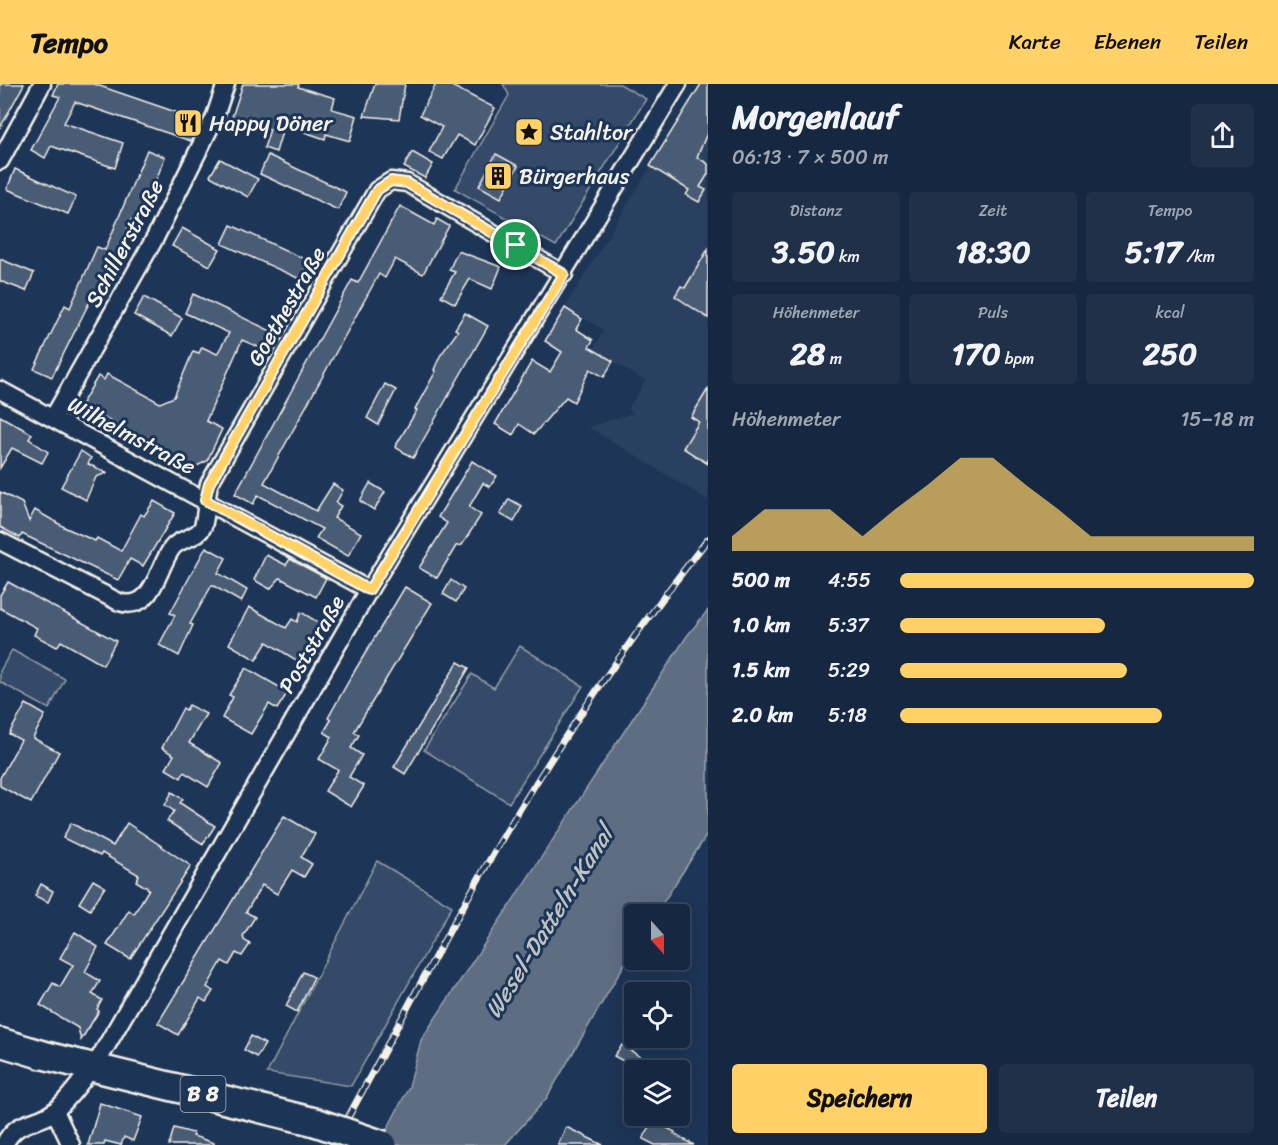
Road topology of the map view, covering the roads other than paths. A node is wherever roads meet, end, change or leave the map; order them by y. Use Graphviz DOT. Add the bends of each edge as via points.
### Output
graph roads {
  1 [pos="42,84"];
  2 [pos="226,84"];
  3 [pos="670,87"];
  4 [pos="0,161"];
  5 [pos="564,274"];
  6 [pos="0,390"];
  7 [pos="53,418"];
  8 [pos="205,500"];
  9 [pos="0,541"];
  10 [pos="369,590"];
  11 [pos="0,1042"];
  12 [pos="92,1066"];
  13 [pos="55,1111"];
  14 [pos="4,1145"];
  15 [pos="71,1145"];
  16 [pos="383,1145"];
  1 -- 4 [label="street"];
  2 -- 7 [label="street, Schillerstraße" via="214,119 154,238"];
  3 -- 5 [label="street, Poststraße"];
  5 -- 8 [label="street, Goethestraße" via="407,183 391,181 377,190 209,484"];
  5 -- 10 [label="street, Poststraße"];
  6 -- 7 [label="street, Wilhelmstraße"];
  7 -- 8 [label="street, Wilhelmstraße"];
  8 -- 9 [label="street, Goethestraße" via="202,527 172,547 149,593 140,602 129,605"];
  8 -- 10 [label="street, Wilhelmstraße"];
  10 -- 12 [label="street, Poststraße"];
  11 -- 12 [label="main road, B 8"];
  12 -- 13 [label="street, Poststraße"];
  12 -- 16 [label="main road, B 8, bridge" via="315,1122"];
  13 -- 14 [label="street, Poststraße" via="21,1124 8,1135"];
  13 -- 15 [label="street"];
}
